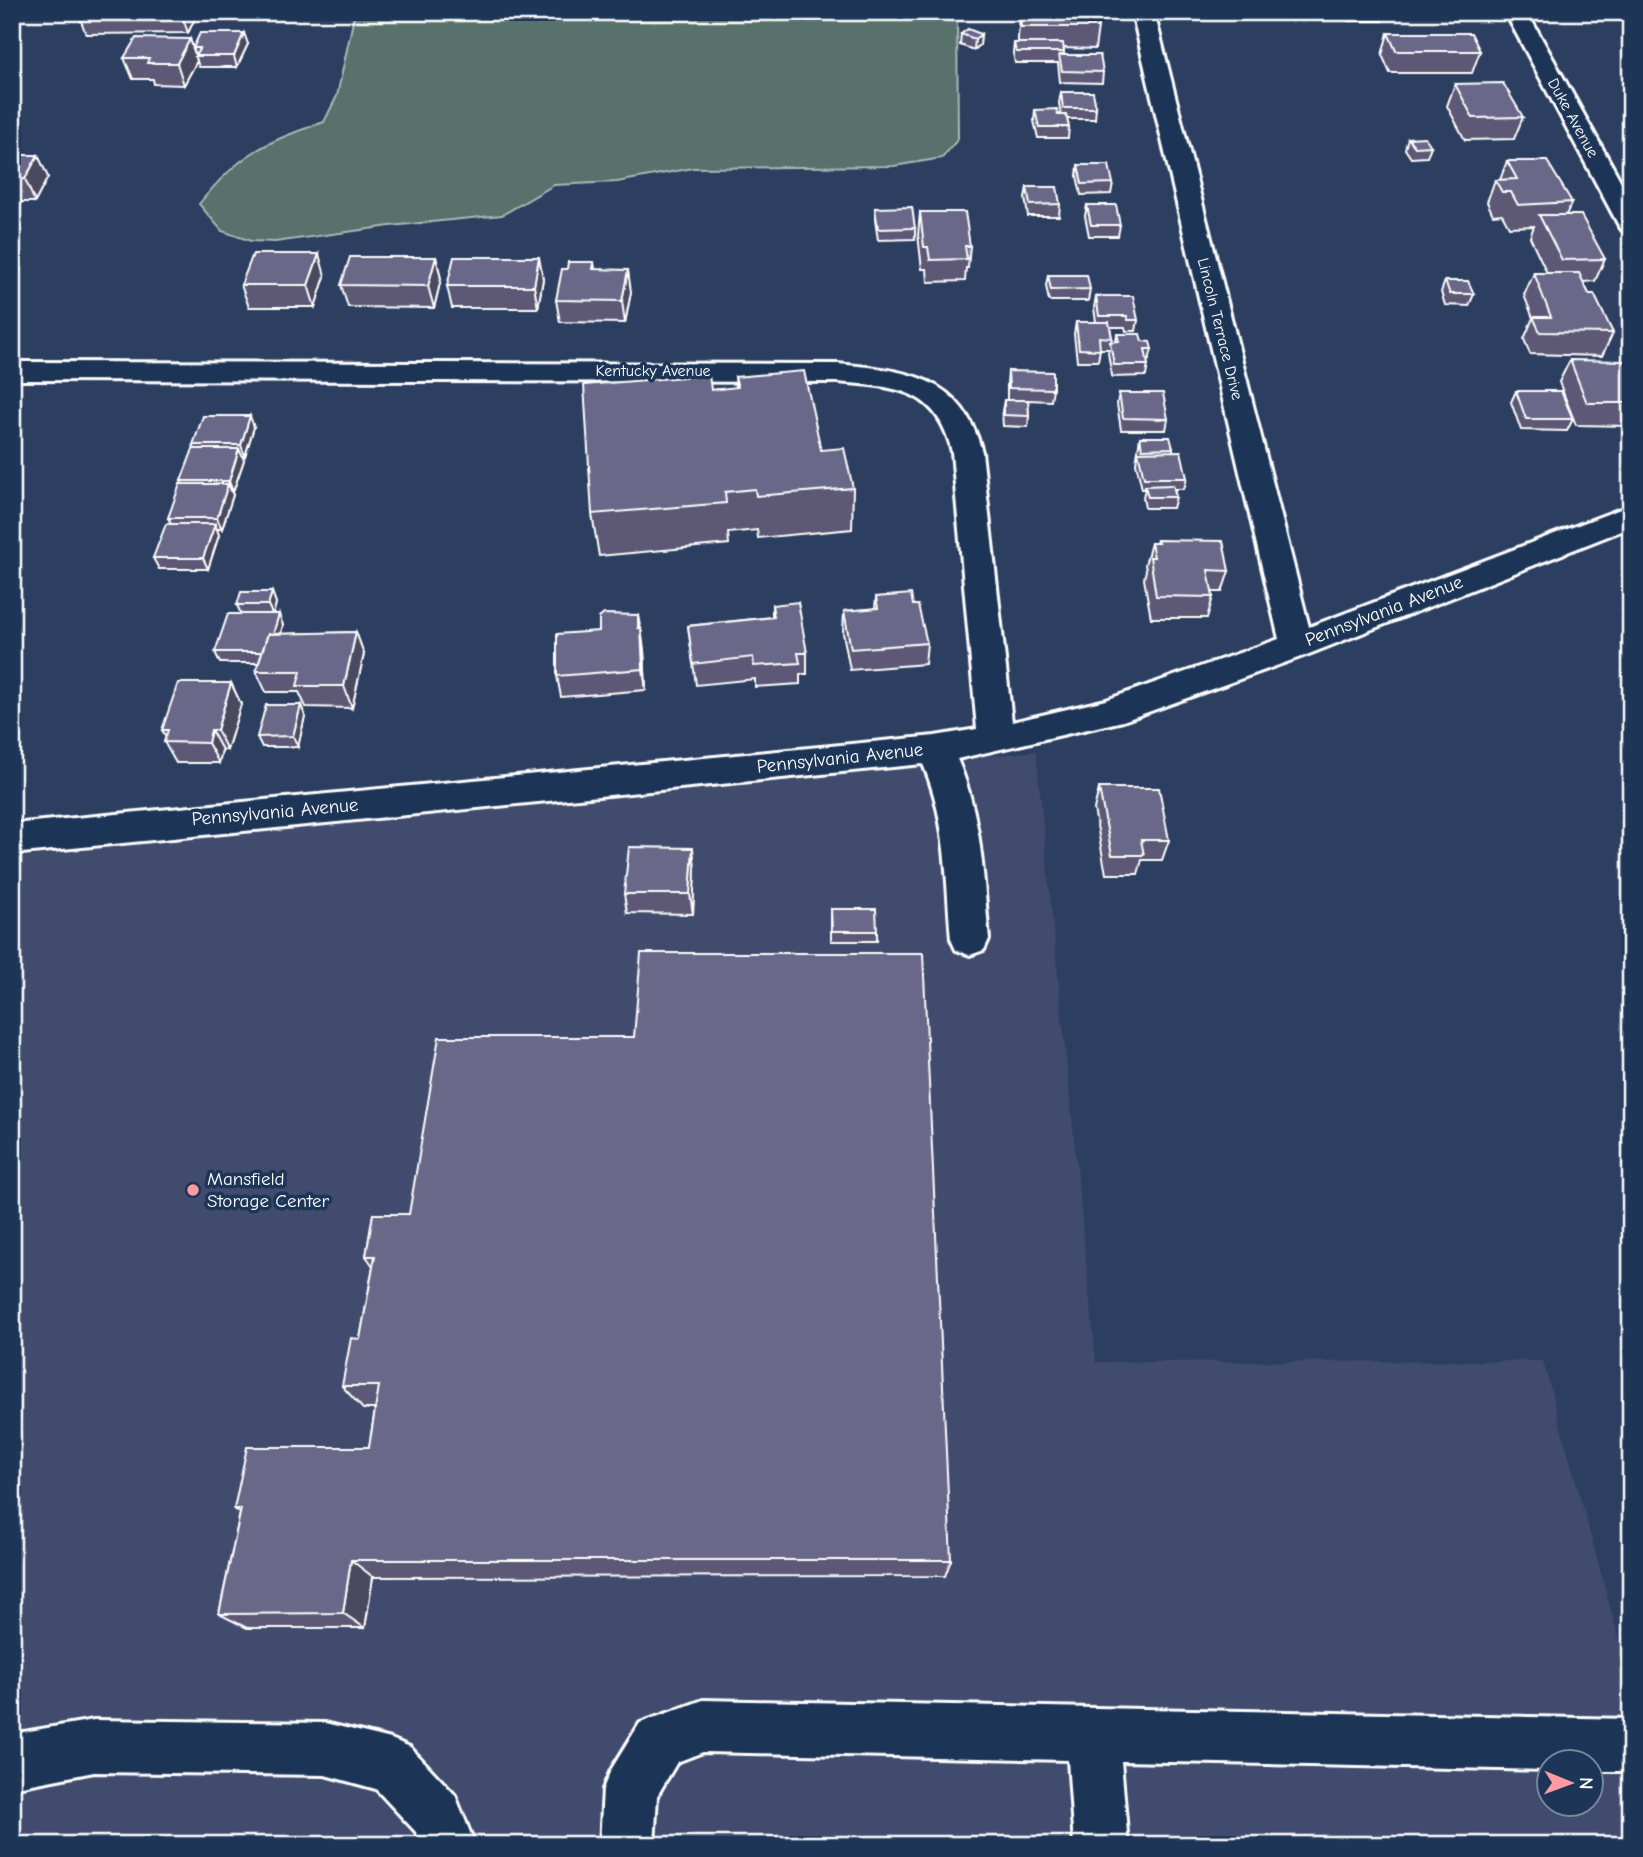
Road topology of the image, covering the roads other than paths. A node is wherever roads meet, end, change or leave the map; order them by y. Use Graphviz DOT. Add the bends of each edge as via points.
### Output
graph roads {
  1 [pos="1143,12"];
  2 [pos="1516,12"];
  3 [pos="1631,224"];
  4 [pos="12,371"];
  5 [pos="1631,515"];
  6 [pos="1297,645"];
  7 [pos="996,739"];
  8 [pos="935,749"];
  9 [pos="12,839"];
  10 [pos="970,939"];
  11 [pos="1093,1733"];
  12 [pos="1631,1745"];
  13 [pos="12,1761"];
  14 [pos="448,1845"];
  15 [pos="626,1845"];
  16 [pos="1101,1845"];
  1 -- 6 [label="street, Lincoln Terrace Drive"];
  2 -- 3 [label="street, Duke Avenue"];
  4 -- 7 [label="street, Kentucky Avenue" via="823,373 871,376 917,388 953,413 967,452"];
  5 -- 6 [label="street, Pennsylvania Avenue"];
  6 -- 7 [label="street, Pennsylvania Avenue" via="1111,712"];
  7 -- 8 [label="street, Pennsylvania Avenue"];
  8 -- 9 [label="street, Pennsylvania Avenue"];
  8 -- 10 [label="street" via="953,791 960,824"];
  11 -- 12 [label="street"];
  11 -- 15 [label="street" via="703,1726 659,1742 630,1789"];
  11 -- 16 [label="street"];
  13 -- 14 [label="street" via="94,1746 325,1749 391,1766 436,1814"];
}
